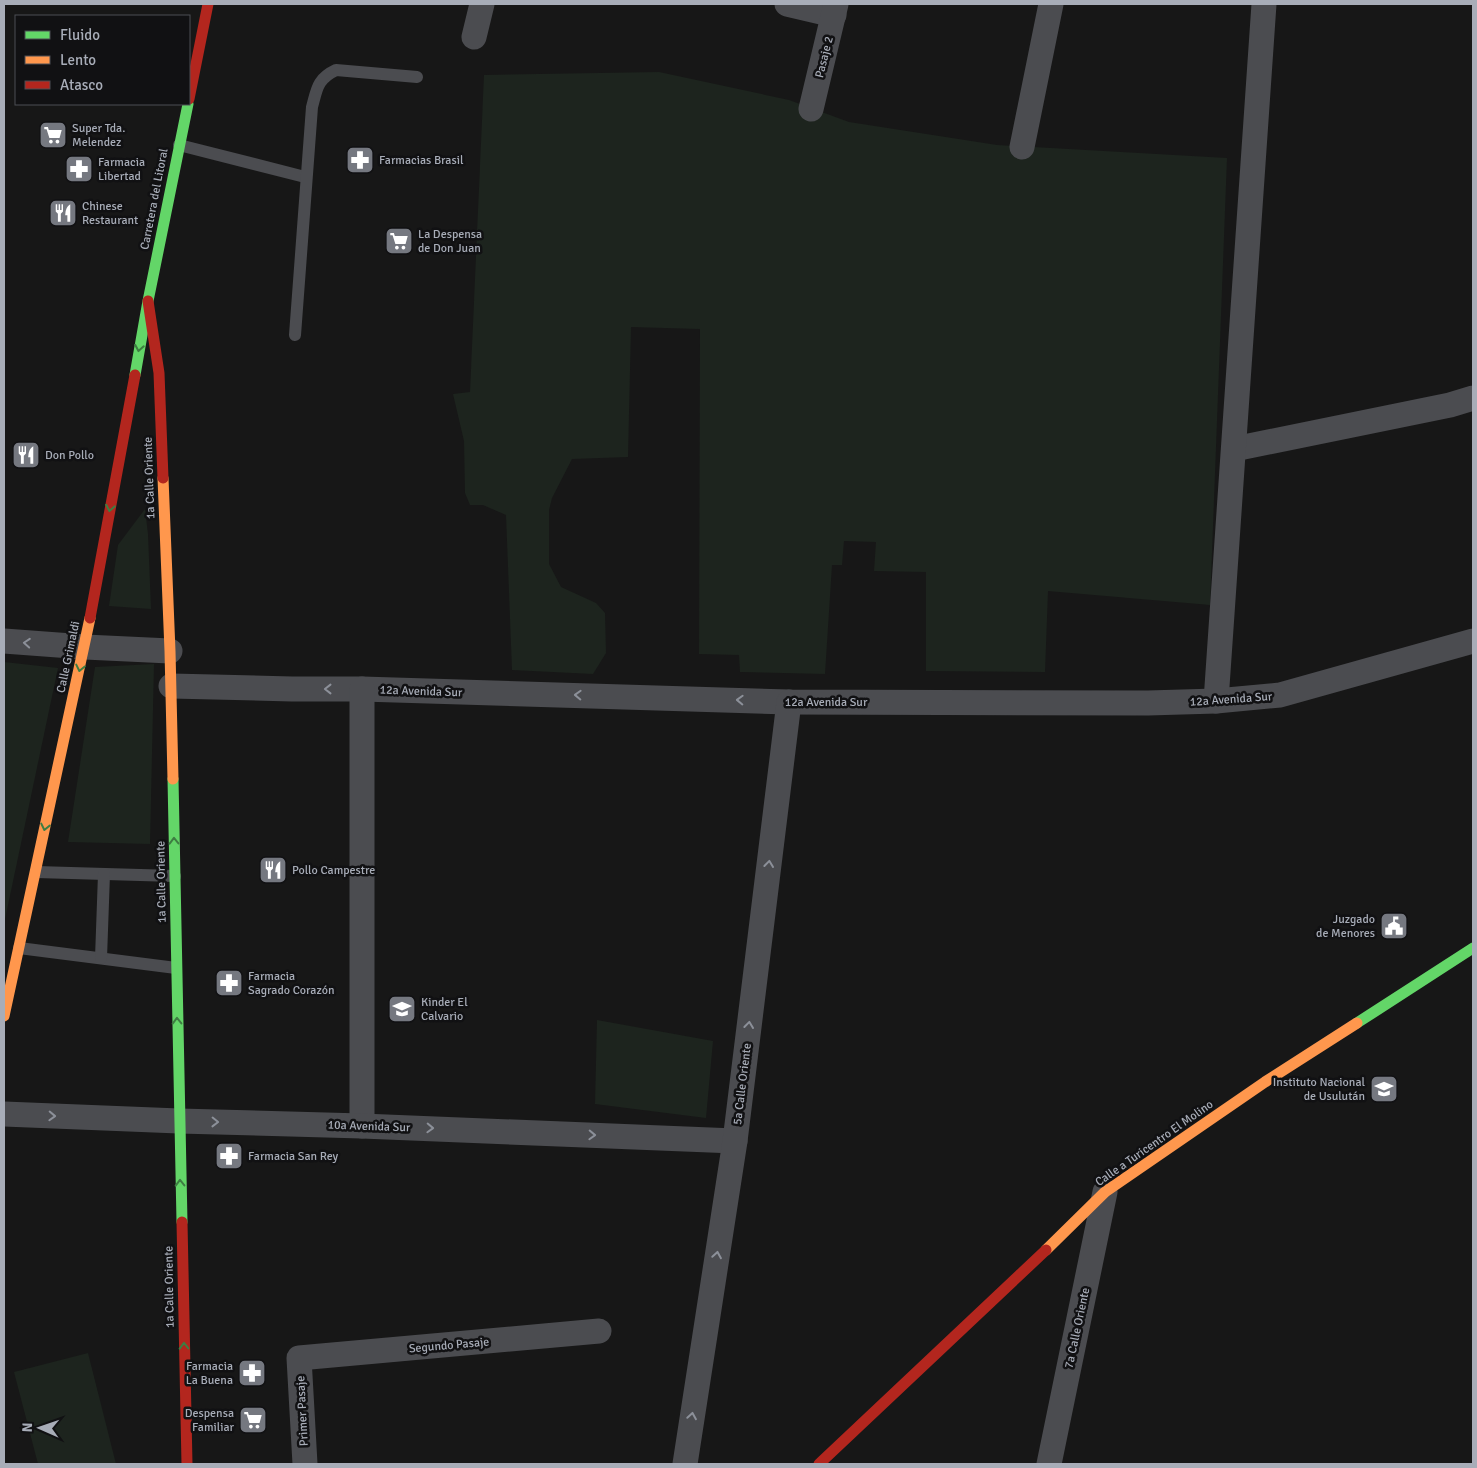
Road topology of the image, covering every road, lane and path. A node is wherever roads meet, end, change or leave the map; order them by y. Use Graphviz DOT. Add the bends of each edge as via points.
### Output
graph roads {
  1 [pos="208,4"];
  2 [pos="482,4"];
  3 [pos="787,4"];
  4 [pos="1051,4"];
  5 [pos="1264,4"];
  6 [pos="835,10"];
  7 [pos="474,37"];
  8 [pos="417,77"];
  9 [pos="190,94"];
  10 [pos="188,105"];
  11 [pos="811,109"];
  12 [pos="179,145"];
  13 [pos="1022,147"];
  14 [pos="305,177"];
  15 [pos="148,300"];
  16 [pos="295,335"];
  17 [pos="1473,398"];
  18 [pos="1234,449"];
  19 [pos="4,641"];
  20 [pos="1473,641"];
  21 [pos="85,647"];
  22 [pos="170,651"];
  23 [pos="171,686"];
  24 [pos="362,689"];
  25 [pos="1216,701"];
  26 [pos="789,702"];
  27 [pos="36,872"];
  28 [pos="104,874"];
  29 [pos="175,876"];
  30 [pos="19,948"];
  31 [pos="1473,948"];
  32 [pos="102,958"];
  33 [pos="176,968"];
  34 [pos="4,1016"];
  35 [pos="4,1114"];
  36 [pos="179,1121"];
  37 [pos="362,1126"];
  38 [pos="735,1140"];
  39 [pos="1105,1192"];
  40 [pos="599,1331"];
  41 [pos="299,1358"];
  42 [pos="186,1464"];
  43 [pos="305,1464"];
  44 [pos="685,1464"];
  45 [pos="819,1464"];
  46 [pos="1049,1464"];
  1 -- 9 [label="main road"];
  2 -- 7 [label="street"];
  3 -- 6 [label="street"];
  4 -- 13 [label="street"];
  5 -- 18 [label="street"];
  6 -- 11 [label="street, Pasaje 2"];
  8 -- 14 [label="lane" via="336,70 325,75 318,85 312,106"];
  10 -- 12 [label="main road, Carretera del Litoral"];
  12 -- 14 [label="lane"];
  12 -- 15 [label="main road, Carretera del Litoral"];
  14 -- 16 [label="lane"];
  15 -- 21 [label="main road, Calle Grimaldi, one-way"];
  15 -- 22 [label="main road, 1a Calle Oriente" via="159,373"];
  17 -- 18 [label="street"];
  18 -- 25 [label="street"];
  21 -- 19 [label="street, one-way"];
  20 -- 25 [label="street, 12a Avenida Sur" via="1280,695"];
  21 -- 22 [label="street"];
  21 -- 27 [label="main road, Calle Grimaldi, one-way"];
  22 -- 23 [label="main road, 1a Calle Oriente"];
  24 -- 23 [label="street, 12a Avenida Sur, one-way"];
  29 -- 23 [label="main road, 1a Calle Oriente, one-way"];
  26 -- 24 [label="street, 12a Avenida Sur, one-way"];
  24 -- 37 [label="street"];
  25 -- 26 [label="street, 12a Avenida Sur"];
  38 -- 26 [label="street, 5a Calle Oriente, one-way"];
  27 -- 28 [label="lane"];
  27 -- 30 [label="main road, Calle Grimaldi"];
  28 -- 29 [label="lane"];
  28 -- 32 [label="lane"];
  29 -- 33 [label="main road, 1a Calle Oriente"];
  30 -- 32 [label="lane"];
  30 -- 34 [label="main road, Calle Grimaldi"];
  31 -- 39 [label="main road, Calle a Turicentro El Molino" via="1265,1082"];
  32 -- 33 [label="lane"];
  36 -- 33 [label="main road, 1a Calle Oriente, one-way"];
  35 -- 36 [label="street, 10a Avenida Sur, one-way"];
  36 -- 37 [label="street, 10a Avenida Sur, one-way"];
  42 -- 36 [label="main road, 1a Calle Oriente, one-way"];
  37 -- 38 [label="street, 10a Avenida Sur, one-way"];
  44 -- 38 [label="street, 5a Calle Oriente, one-way"];
  39 -- 45 [label="main road, Calle a Turicentro El Molino"];
  39 -- 46 [label="street, 7a Calle Oriente"];
  40 -- 41 [label="street, Segundo Pasaje"];
  41 -- 43 [label="street, Primer Pasaje"];
}
